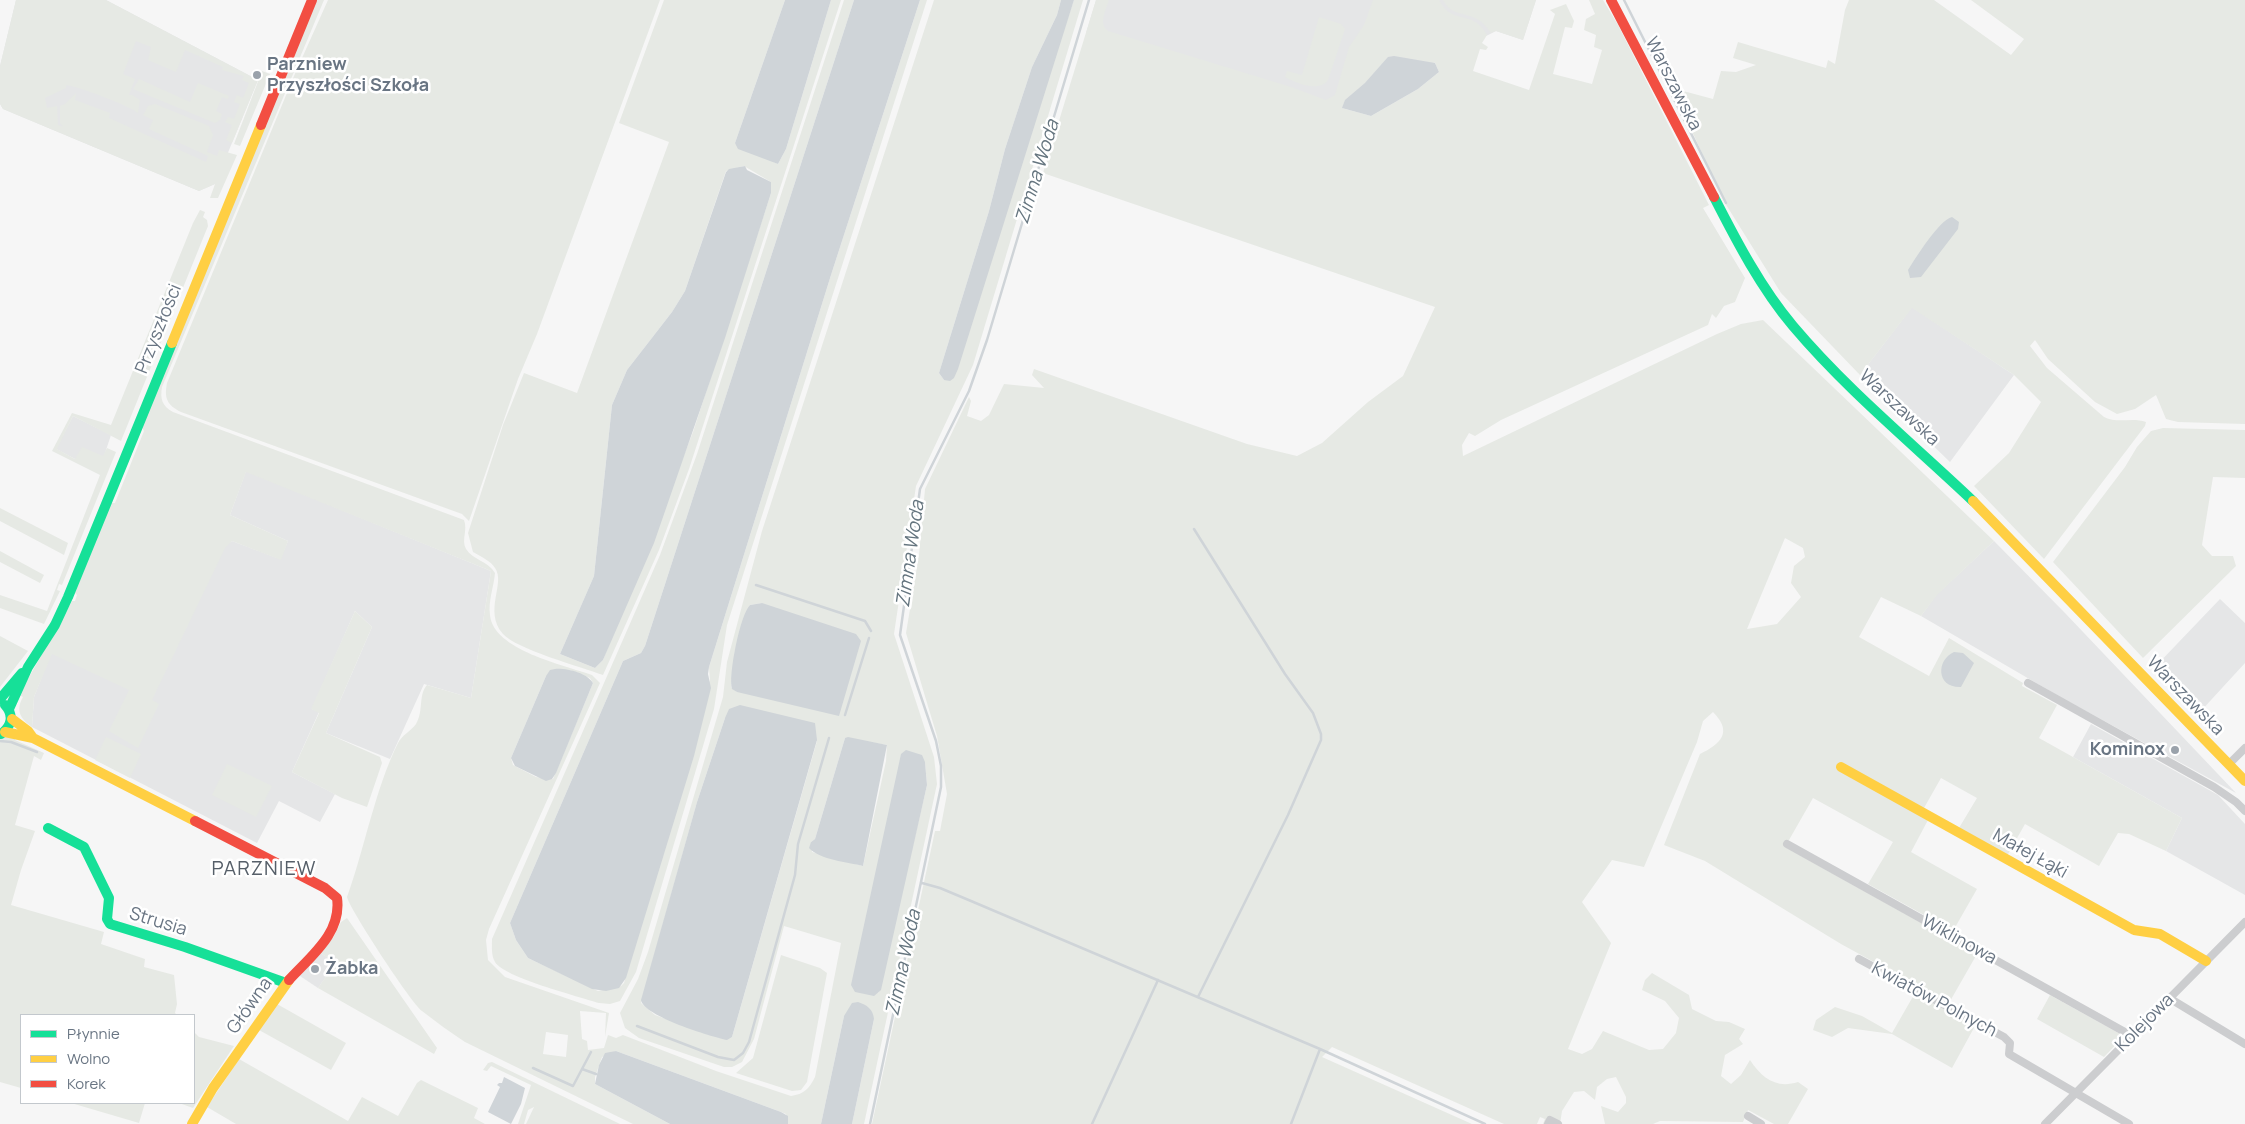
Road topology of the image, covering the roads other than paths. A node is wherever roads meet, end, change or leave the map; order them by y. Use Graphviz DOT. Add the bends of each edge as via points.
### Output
graph roads {
  1 [pos="312,0"];
  2 [pos="1611,0"];
  3 [pos="28,667"];
  4 [pos="2028,683"];
  5 [pos="0,700"];
  6 [pos="10,714"];
  7 [pos="2,733"];
  8 [pos="33,738"];
  9 [pos="2245,748"];
  10 [pos="2228,764"];
  11 [pos="1841,767"];
  12 [pos="2245,782"];
  13 [pos="2245,811"];
  14 [pos="48,828"];
  15 [pos="1787,844"];
  16 [pos="2245,922"];
  17 [pos="1858,960"];
  18 [pos="2206,961"];
  19 [pos="286,983"];
  20 [pos="2169,998"];
  21 [pos="2132,1036"];
  22 [pos="2245,1044"];
  23 [pos="2075,1093"];
  24 [pos="1748,1116"];
  25 [pos="192,1124"];
  26 [pos="1548,1124"];
  27 [pos="1558,1124"];
  28 [pos="1761,1124"];
  29 [pos="2044,1124"];
  30 [pos="2129,1124"];
  1 -- 3 [label="street, Przyszłości" via="68,597 55,625"];
  2 -- 10 [label="street, Warszawska" via="1746,259 1788,319 1851,386 1993,520"];
  3 -- 5 [label="street, Przyszłości"];
  3 -- 6 [label="street, Przyszłości"];
  4 -- 13 [label="street" via="2219,791"];
  5 -- 6 [label="street"];
  6 -- 7 [label="street, Przyszłości"];
  6 -- 8 [label="street"];
  7 -- 8 [label="street"];
  8 -- 19 [label="street, Główna" via="329,890 337,898 339,912 328,938"];
  9 -- 10 [label="street"];
  10 -- 12 [label="street, Warszawska"];
  11 -- 18 [label="street, Małej Łąki" via="2134,930 2160,934"];
  14 -- 19 [label="street, Strusia" via="84,847 109,898 107,919 110,924"];
  15 -- 21 [label="street, Wiklinowa"];
  16 -- 18 [label="street, Kolejowa"];
  17 -- 23 [label="street, Kwiatów Polnych" via="2004,1037 2010,1043 2008,1054"];
  18 -- 20 [label="street, Kolejowa"];
  19 -- 25 [label="street, Główna"];
  20 -- 21 [label="street, Kolejowa"];
  20 -- 22 [label="street"];
  21 -- 23 [label="street, Kolejowa"];
  23 -- 29 [label="street, Kolejowa"];
  23 -- 30 [label="street"];
  24 -- 28 [label="street"];
  26 -- 27 [label="street" via="1550,1120"];
}
